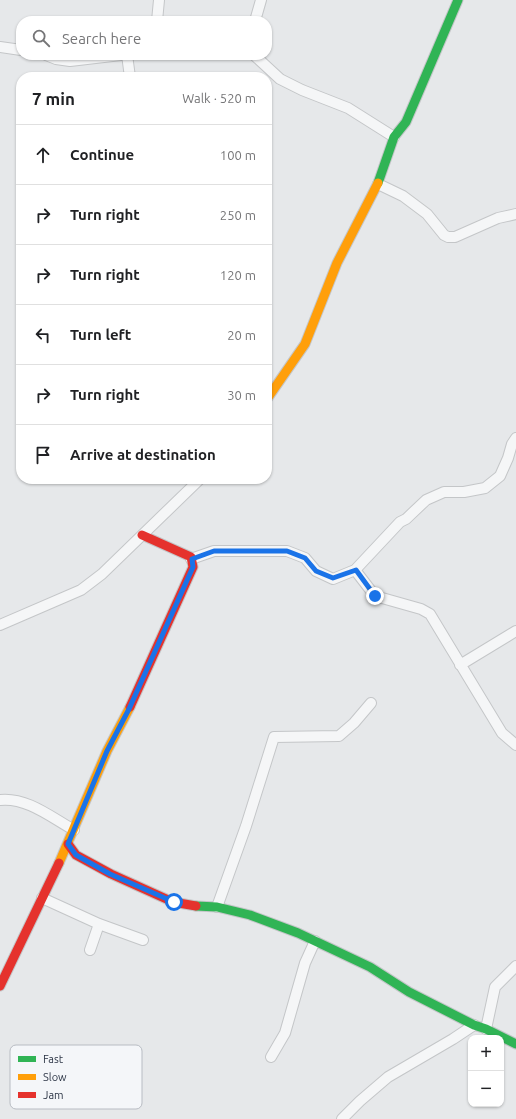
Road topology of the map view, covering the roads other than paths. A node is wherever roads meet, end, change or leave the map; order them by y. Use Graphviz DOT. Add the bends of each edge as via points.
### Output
graph roads {
  1 [pos="159,0"];
  2 [pos="261,0"];
  3 [pos="458,0"];
  4 [pos="157,16"];
  5 [pos="256,16"];
  6 [pos="0,47"];
  7 [pos="16,49"];
  8 [pos="63,60"];
  9 [pos="78,60"];
  10 [pos="128,60"];
  11 [pos="259,60"];
  12 [pos="129,72"];
  13 [pos="394,137"];
  14 [pos="378,184"];
  15 [pos="516,214"];
  16 [pos="272,392"];
  17 [pos="516,438"];
  18 [pos="195,484"];
  19 [pos="142,535"];
  20 [pos="192,559"];
  21 [pos="356,570"];
  22 [pos="0,625"];
  23 [pos="516,631"];
  24 [pos="460,664"];
  25 [pos="371,704"];
  26 [pos="516,745"];
  27 [pos="0,800"];
  28 [pos="74,830"];
  29 [pos="68,844"];
  30 [pos="42,898"];
  31 [pos="217,907"];
  32 [pos="99,924"];
  33 [pos="143,940"];
  34 [pos="315,941"];
  35 [pos="90,950"];
  36 [pos="516,966"];
  37 [pos="0,986"];
  38 [pos="474,1025"];
  39 [pos="486,1029"];
  40 [pos="516,1044"];
  41 [pos="271,1057"];
  42 [pos="342,1119"];
  1 -- 4 [label="street"];
  2 -- 5 [label="street"];
  3 -- 13 [label="street" via="406,122"];
  6 -- 7 [label="street"];
  8 -- 9 [label="street"];
  10 -- 12 [label="street"];
  11 -- 13 [label="street" via="280,79 348,108"];
  13 -- 14 [label="street"];
  14 -- 15 [label="street" via="403,196 427,214 448,237 455,237 498,218"];
  14 -- 16 [label="street" via="337,263 305,344"];
  17 -- 21 [label="street" via="500,476 485,488 444,492 426,500 400,522"];
  18 -- 19 [label="street"];
  19 -- 20 [label="street"];
  19 -- 22 [label="street" via="102,574 81,590"];
  20 -- 21 [label="street" via="214,551 287,551 305,558 316,571 333,578"];
  20 -- 28 [label="street" via="193,567 129,709 107,751"];
  21 -- 24 [label="street" via="375,596 430,614"];
  23 -- 24 [label="street"];
  24 -- 26 [label="street" via="502,733"];
  25 -- 31 [label="street" via="339,736 274,737"];
  27 -- 28 [label="street" via="14,800 29,805"];
  28 -- 29 [label="street"];
  29 -- 30 [label="street"];
  29 -- 31 [label="street" via="76,855 110,874 174,902"];
  30 -- 32 [label="street"];
  30 -- 37 [label="street"];
  31 -- 34 [label="street" via="250,915"];
  32 -- 33 [label="street"];
  32 -- 35 [label="street"];
  34 -- 38 [label="street" via="370,967 409,992"];
  34 -- 41 [label="street" via="305,963 285,1033"];
  36 -- 39 [label="street" via="495,987"];
  38 -- 39 [label="street"];
  38 -- 42 [label="street" via="388,1077"];
  39 -- 40 [label="street"];
}
